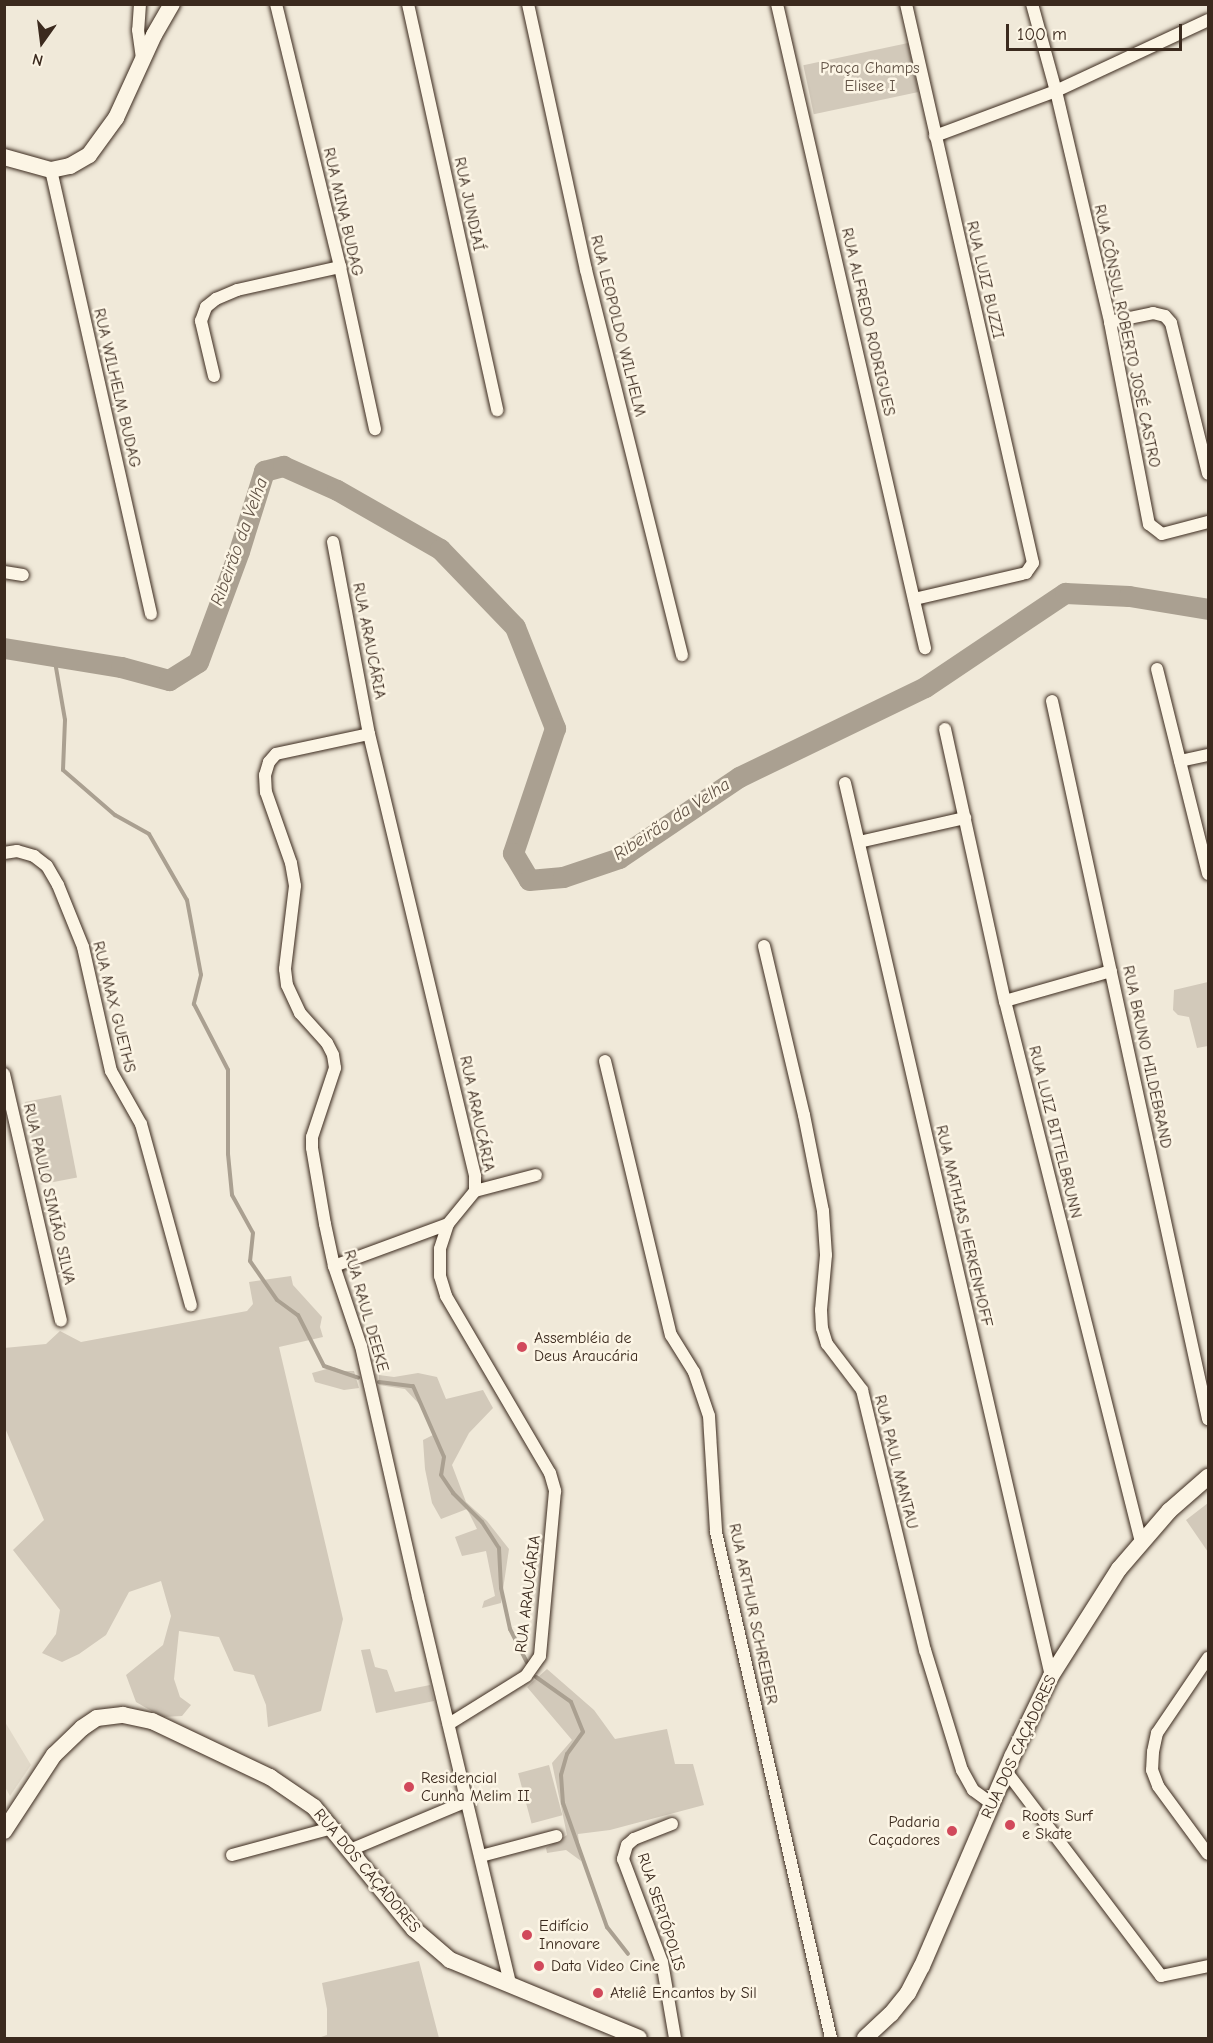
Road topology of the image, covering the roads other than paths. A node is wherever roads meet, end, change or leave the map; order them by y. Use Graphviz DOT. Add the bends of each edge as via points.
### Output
graph roads {
  1 [pos="140,4"];
  2 [pos="172,4"];
  3 [pos="276,4"];
  4 [pos="408,4"];
  5 [pos="528,4"];
  6 [pos="777,4"];
  7 [pos="906,4"];
  8 [pos="1032,4"];
  9 [pos="1209,20"];
  10 [pos="142,61"];
  11 [pos="1056,91"];
  12 [pos="935,136"];
  13 [pos="4,157"];
  14 [pos="51,170"];
  15 [pos="340,267"];
  16 [pos="1110,322"];
  17 [pos="214,376"];
  18 [pos="498,410"];
  19 [pos="375,429"];
  20 [pos="1209,474"];
  21 [pos="1209,522"];
  22 [pos="333,542"];
  23 [pos="4,572"];
  24 [pos="23,575"];
  25 [pos="914,599"];
  26 [pos="152,614"];
  27 [pos="924,648"];
  28 [pos="682,655"];
  29 [pos="1157,669"];
  30 [pos="1052,701"];
  31 [pos="945,729"];
  32 [pos="369,734"];
  33 [pos="1209,755"];
  34 [pos="1180,761"];
  35 [pos="845,783"];
  36 [pos="965,818"];
  37 [pos="859,842"];
  38 [pos="4,853"];
  39 [pos="1209,874"];
  40 [pos="764,945"];
  41 [pos="1111,971"];
  42 [pos="1005,1001"];
  43 [pos="605,1061"];
  44 [pos="4,1074"];
  45 [pos="536,1175"];
  46 [pos="475,1191"];
  47 [pos="448,1224"];
  48 [pos="334,1266"];
  49 [pos="191,1305"];
  50 [pos="61,1321"];
  51 [pos="1209,1419"];
  52 [pos="1209,1477"];
  53 [pos="1141,1542"];
  54 [pos="1209,1658"];
  55 [pos="1051,1676"];
  56 [pos="449,1724"];
  57 [pos="1006,1771"];
  58 [pos="467,1801"];
  59 [pos="992,1804"];
  60 [pos="672,1824"];
  61 [pos="332,1828"];
  62 [pos="4,1831"];
  63 [pos="556,1836"];
  64 [pos="350,1850"];
  65 [pos="1209,1854"];
  66 [pos="232,1855"];
  67 [pos="481,1856"];
  68 [pos="1209,1966"];
  69 [pos="511,1986"];
  70 [pos="639,2038"];
  71 [pos="675,2038"];
  72 [pos="831,2038"];
  73 [pos="865,2038"];
  1 -- 10 [label="street"];
  2 -- 10 [label="main road"];
  3 -- 15 [label="street, RUA MINA BUDAG"];
  4 -- 18 [label="street, RUA JUNDIAÍ"];
  5 -- 28 [label="street, RUA LEOPOLDO WILHELM" via="586,270"];
  6 -- 25 [label="street, RUA ALFREDO RODRIGUES"];
  7 -- 12 [label="street, RUA LUIZ BUZZI"];
  8 -- 11 [label="street, RUA CÔNSUL ROBERTO JOSÉ CASTRO"];
  9 -- 11 [label="street"];
  10 -- 14 [label="main road" via="103,139 89,155 70,166"];
  11 -- 12 [label="street"];
  11 -- 16 [label="street, RUA CÔNSUL ROBERTO JOSÉ CASTRO"];
  12 -- 25 [label="street, RUA LUIZ BUZZI" via="1033,563 1026,573"];
  13 -- 14 [label="main road"];
  14 -- 26 [label="street, RUA WILHELM BUDAG"];
  15 -- 17 [label="street" via="216,298 206,307 201,321"];
  15 -- 19 [label="street, RUA MINA BUDAG"];
  16 -- 20 [label="street" via="1153,313 1165,316 1171,323"];
  16 -- 21 [label="street, RUA CÔNSUL ROBERTO JOSÉ CASTRO" via="1149,524 1162,534"];
  22 -- 32 [label="street, RUA ARAUCÁRIA"];
  23 -- 24 [label="street"];
  25 -- 27 [label="street, RUA ALFREDO RODRIGUES"];
  29 -- 34 [label="street"];
  30 -- 41 [label="street, RUA BRUNO HILDEBRAND"];
  31 -- 36 [label="street, RUA LUIZ BITTELBRUNN"];
  32 -- 46 [label="street, RUA ARAUCÁRIA" via="471,1157"];
  32 -- 48 [label="street, RUA RAUL DEEKE" via="276,754 268,762 265,775 295,886 285,969 287,985 300,1013 327,1043 335,1068 312,1137"];
  33 -- 34 [label="street"];
  34 -- 39 [label="street"];
  35 -- 37 [label="street, RUA MATHIAS HERKENHOFF"];
  36 -- 37 [label="street"];
  36 -- 42 [label="street, RUA LUIZ BITTELBRUNN"];
  37 -- 55 [label="street, RUA MATHIAS HERKENHOFF"];
  38 -- 49 [label="street, RUA MAX GUETHS" via="18,851 34,856 47,866 58,885 83,947 111,1071 141,1124"];
  40 -- 59 [label="street, RUA PAUL MANTAU" via="822,1211 826,1255 822,1328 827,1344 862,1390 925,1650 962,1770 973,1790"];
  41 -- 42 [label="street"];
  41 -- 51 [label="street, RUA BRUNO HILDEBRAND"];
  42 -- 53 [label="street, RUA LUIZ BITTELBRUNN"];
  43 -- 72 [label="street, RUA ARTHUR SCHREIBER" via="671,1335 694,1372 709,1416 716,1532"];
  44 -- 50 [label="street, RUA PAULO SIMIÃO SILVA"];
  45 -- 46 [label="street"];
  46 -- 47 [label="street, RUA ARAUCÁRIA"];
  47 -- 48 [label="street"];
  47 -- 56 [label="street, RUA ARAUCÁRIA" via="440,1250 440,1276 446,1296 550,1473 555,1491 540,1656 526,1676"];
  48 -- 56 [label="street, RUA RAUL DEEKE" via="361,1346"];
  52 -- 53 [label="main road, RUA DOS CAÇADORES" via="1169,1511"];
  53 -- 55 [label="main road, RUA DOS CAÇADORES" via="1119,1569"];
  54 -- 65 [label="street" via="1157,1733 1152,1752 1152,1770 1158,1786"];
  55 -- 57 [label="main road, RUA DOS CAÇADORES"];
  56 -- 58 [label="street, RUA RAUL DEEKE"];
  57 -- 59 [label="main road, RUA DOS CAÇADORES"];
  57 -- 68 [label="street" via="1161,1977"];
  58 -- 64 [label="street"];
  58 -- 67 [label="street, RUA RAUL DEEKE"];
  59 -- 73 [label="main road, RUA DOS CAÇADORES" via="908,1993"];
  60 -- 71 [label="street, RUA SERTÓPOLIS" via="634,1839 627,1845 623,1859 662,1962"];
  61 -- 62 [label="main road, RUA DOS CAÇADORES" via="314,1807 270,1777 152,1721 123,1715 97,1718 63,1744"];
  61 -- 64 [label="main road, RUA DOS CAÇADORES"];
  61 -- 66 [label="street"];
  63 -- 67 [label="street"];
  64 -- 69 [label="main road, RUA DOS CAÇADORES" via="414,1929 439,1952"];
  67 -- 69 [label="street, RUA RAUL DEEKE"];
  69 -- 70 [label="main road, RUA DOS CAÇADORES"];
}
